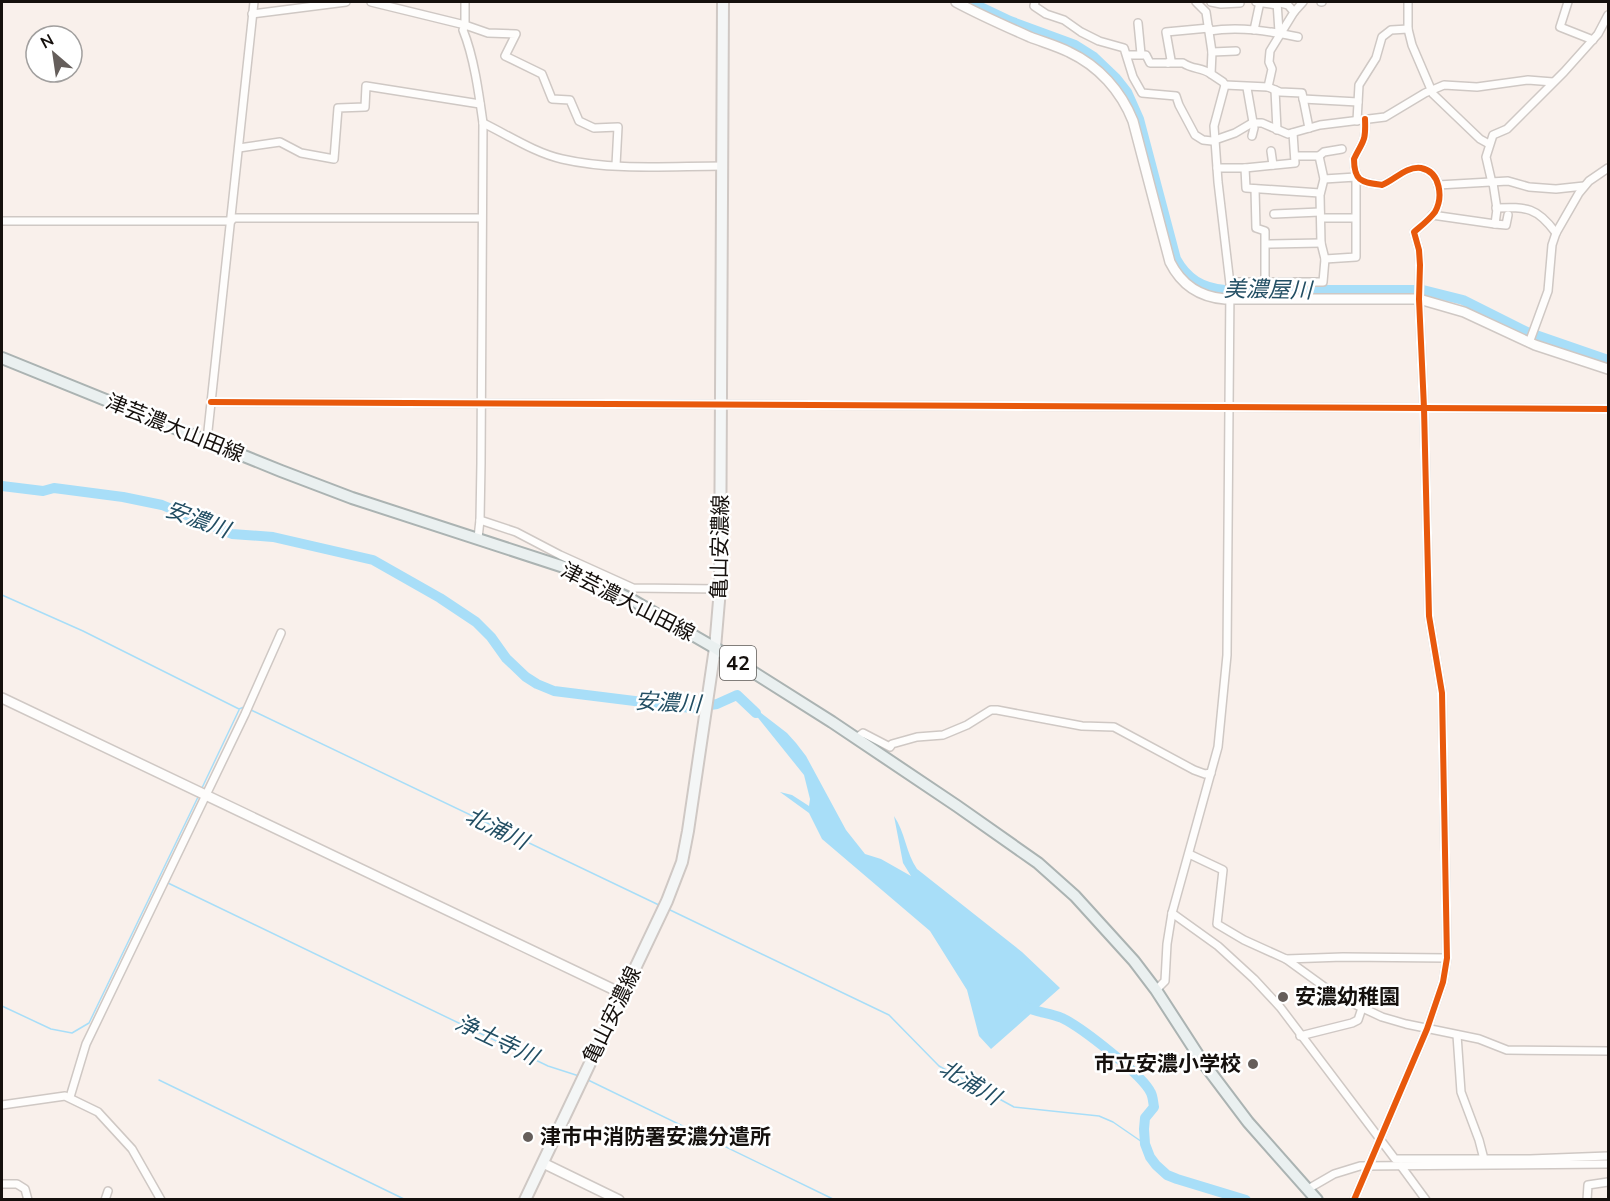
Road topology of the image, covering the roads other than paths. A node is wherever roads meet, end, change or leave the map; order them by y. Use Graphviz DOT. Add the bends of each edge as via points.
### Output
graph roads {
  1 [pos="254,2"];
  2 [pos="346,2"];
  3 [pos="371,2"];
  4 [pos="465,2"];
  5 [pos="723,2"];
  6 [pos="956,2"];
  7 [pos="1035,2"];
  8 [pos="1196,2"];
  9 [pos="1211,2"];
  10 [pos="1259,2"];
  11 [pos="1304,2"];
  12 [pos="1408,2"];
  13 [pos="1568,2"];
  14 [pos="1240,3"];
  15 [pos="1277,3"];
  16 [pos="1294,12"];
  17 [pos="252,14"];
  18 [pos="1608,15"];
  19 [pos="1138,24"];
  20 [pos="465,25"];
  21 [pos="1209,29"];
  22 [pos="1408,29"];
  23 [pos="1254,30"];
  24 [pos="1280,33"];
  25 [pos="1298,37"];
  26 [pos="1593,40"];
  27 [pos="1236,51"];
  28 [pos="1212,52"];
  29 [pos="1141,54"];
  30 [pos="1127,55"];
  31 [pos="1168,63"];
  32 [pos="1211,75"];
  33 [pos="1244,77"];
  34 [pos="1552,82"];
  35 [pos="1225,85"];
  36 [pos="1245,87"];
  37 [pos="1271,89"];
  38 [pos="1431,90"];
  39 [pos="1303,99"];
  40 [pos="1358,102"];
  41 [pos="480,104"];
  42 [pos="1361,120"];
  43 [pos="483,123"];
  44 [pos="1252,123"];
  45 [pos="1309,128"];
  46 [pos="1277,130"];
  47 [pos="1293,133"];
  48 [pos="1252,136"];
  49 [pos="1215,140"];
  50 [pos="1490,144"];
  51 [pos="238,148"];
  52 [pos="1342,149"];
  53 [pos="1271,151"];
  54 [pos="1296,156"];
  55 [pos="1319,156"];
  56 [pos="616,165"];
  57 [pos="1273,165"];
  58 [pos="723,166"];
  59 [pos="1217,168"];
  60 [pos="1245,168"];
  61 [pos="1608,168"];
  62 [pos="1356,177"];
  63 [pos="1324,179"];
  64 [pos="1492,183"];
  65 [pos="1438,185"];
  66 [pos="1584,186"];
  67 [pos="1255,189"];
  68 [pos="1320,194"];
  69 [pos="1496,208"];
  70 [pos="1274,214"];
  71 [pos="1508,214"];
  72 [pos="1321,215"];
  73 [pos="1432,215"];
  74 [pos="481,218"];
  75 [pos="1355,218"];
  76 [pos="2,221"];
  77 [pos="231,221"];
  78 [pos="1495,224"];
  79 [pos="1556,233"];
  80 [pos="1321,243"];
  81 [pos="1266,244"];
  82 [pos="1325,260"];
  83 [pos="1230,283"];
  84 [pos="1264,283"];
  85 [pos="1230,297"];
  86 [pos="1419,297"];
  87 [pos="1530,340"];
  88 [pos="2,358"];
  89 [pos="1608,369"];
  90 [pos="211,402"];
  91 [pos="482,404"];
  92 [pos="722,405"];
  93 [pos="1229,407"];
  94 [pos="1424,408"];
  95 [pos="1608,409"];
  96 [pos="207,440"];
  97 [pos="480,520"];
  98 [pos="478,538"];
  99 [pos="720,589"];
  100 [pos="281,633"];
  101 [pos="715,648"];
  102 [pos="2,698"];
  103 [pos="856,738"];
  104 [pos="1211,773"];
  105 [pos="205,795"];
  106 [pos="1189,854"];
  107 [pos="1172,913"];
  108 [pos="1447,958"];
  109 [pos="1286,959"];
  110 [pos="1156,990"];
  111 [pos="623,994"];
  112 [pos="1362,1008"];
  113 [pos="1427,1029"];
  114 [pos="1457,1035"];
  115 [pos="1300,1036"];
  116 [pos="1608,1051"];
  117 [pos="70,1097"];
  118 [pos="2,1104"];
  119 [pos="1380,1140"];
  120 [pos="1608,1160"];
  121 [pos="1485,1162"];
  122 [pos="543,1163"];
  123 [pos="1398,1164"];
  124 [pos="1369,1166"];
  125 [pos="1608,1182"];
  126 [pos="2,1184"];
  127 [pos="1308,1189"];
  128 [pos="108,1191"];
  129 [pos="28,1200"];
  130 [pos="105,1200"];
  131 [pos="161,1200"];
  132 [pos="525,1200"];
  133 [pos="619,1200"];
  134 [pos="1317,1200"];
  135 [pos="1354,1200"];
  136 [pos="1426,1200"];
  137 [pos="1587,1200"];
  1 -- 17 [label="street"];
  2 -- 17 [label="street"];
  3 -- 20 [label="street"];
  4 -- 20 [label="street"];
  5 -- 58 [label="main road, 亀山安濃線"];
  6 -- 85 [label="street" via="1071,52 1105,76 1133,121 1173,269 1199,294"];
  7 -- 30 [label="street" via="1037,10 1100,41 1124,48"];
  8 -- 21 [label="street" via="1206,12"];
  9 -- 14 [label="street"];
  10 -- 15 [label="street"];
  10 -- 23 [label="street"];
  11 -- 16 [label="street"];
  12 -- 22 [label="street"];
  13 -- 26 [label="street" via="1560,27"];
  15 -- 16 [label="street" via="1288,5"];
  15 -- 24 [label="street"];
  16 -- 24 [label="street"];
  17 -- 51 [label="street"];
  18 -- 26 [label="street"];
  19 -- 29 [label="street"];
  20 -- 41 [label="street"];
  20 -- 56 [label="street" via="488,33 516,34 505,56 542,74 552,99 570,100 579,121 594,128 618,127"];
  21 -- 23 [label="street"];
  21 -- 28 [label="street"];
  21 -- 31 [label="street" via="1166,32 1171,60"];
  22 -- 38 [label="street"];
  22 -- 40 [label="street" via="1391,30 1382,37 1376,58 1359,85"];
  23 -- 24 [label="street"];
  24 -- 25 [label="street"];
  24 -- 37 [label="street" via="1270,51"];
  26 -- 34 [label="street"];
  27 -- 28 [label="street"];
  28 -- 32 [label="street"];
  29 -- 30 [label="street"];
  29 -- 31 [label="street" via="1150,63"];
  30 -- 49 [label="street" via="1132,77 1142,93 1176,96 1195,135"];
  31 -- 32 [label="street" via="1183,63"];
  32 -- 35 [label="street"];
  33 -- 36 [label="street"];
  34 -- 38 [label="street" via="1444,85"];
  34 -- 50 [label="street" via="1506,129 1493,135"];
  35 -- 36 [label="street"];
  35 -- 49 [label="street" via="1215,121"];
  36 -- 37 [label="street"];
  36 -- 44 [label="street"];
  37 -- 39 [label="street" via="1302,93"];
  37 -- 46 [label="street"];
  38 -- 42 [label="street" via="1389,116"];
  38 -- 50 [label="street" via="1480,139"];
  39 -- 40 [label="street"];
  39 -- 45 [label="street"];
  40 -- 42 [label="street"];
  41 -- 43 [label="street"];
  41 -- 51 [label="street" via="366,86 365,107 338,108 334,159 301,153 280,142"];
  42 -- 45 [label="street"];
  42 -- 62 [label="street" via="1365,134 1354,159"];
  43 -- 56 [label="street" via="560,158"];
  43 -- 74 [label="street"];
  44 -- 46 [label="street"];
  44 -- 48 [label="street"];
  44 -- 49 [label="street"];
  45 -- 47 [label="street"];
  46 -- 47 [label="street"];
  47 -- 54 [label="street"];
  49 -- 59 [label="street"];
  50 -- 64 [label="street" via="1486,157"];
  51 -- 77 [label="street"];
  52 -- 55 [label="street"];
  53 -- 57 [label="street"];
  54 -- 55 [label="street"];
  54 -- 57 [label="street" via="1295,163"];
  55 -- 63 [label="street"];
  56 -- 58 [label="street"];
  57 -- 60 [label="street"];
  58 -- 92 [label="main road, 亀山安濃線"];
  59 -- 60 [label="street"];
  59 -- 83 [label="street"];
  60 -- 67 [label="street" via="1246,188"];
  61 -- 66 [label="street"];
  62 -- 63 [label="street"];
  62 -- 65 [label="street" via="1382,184 1405,171 1421,168 1432,174"];
  62 -- 75 [label="street"];
  63 -- 68 [label="street"];
  64 -- 65 [label="street"];
  64 -- 66 [label="street" via="1508,181 1556,189"];
  64 -- 69 [label="street"];
  65 -- 73 [label="street" via="1438,204"];
  66 -- 79 [label="street"];
  67 -- 68 [label="street"];
  67 -- 81 [label="street" via="1256,228 1265,231"];
  68 -- 72 [label="street"];
  69 -- 78 [label="street"];
  69 -- 79 [label="street" via="1535,211"];
  70 -- 72 [label="street"];
  71 -- 78 [label="street" via="1506,225"];
  72 -- 75 [label="street"];
  72 -- 80 [label="street"];
  73 -- 78 [label="street"];
  73 -- 86 [label="street" via="1414,232 1419,250"];
  74 -- 77 [label="street"];
  74 -- 91 [label="street"];
  75 -- 82 [label="street" via="1356,257"];
  76 -- 77 [label="street"];
  77 -- 90 [label="street"];
  79 -- 87 [label="street" via="1548,291"];
  80 -- 81 [label="street"];
  80 -- 82 [label="street"];
  81 -- 84 [label="street"];
  82 -- 84 [label="street" via="1323,282"];
  83 -- 84 [label="street"];
  83 -- 85 [label="street"];
  85 -- 86 [label="street"];
  85 -- 93 [label="street"];
  86 -- 87 [label="street"];
  86 -- 94 [label="street"];
  87 -- 89 [label="street"];
  88 -- 96 [label="main road, 津芸濃大山田線 / 42"];
  90 -- 91 [label="street"];
  90 -- 96 [label="street"];
  91 -- 92 [label="street"];
  91 -- 97 [label="street"];
  92 -- 93 [label="street"];
  92 -- 99 [label="main road, 亀山安濃線"];
  93 -- 94 [label="street"];
  93 -- 104 [label="street" via="1227,655 1220,736"];
  94 -- 95 [label="street"];
  94 -- 108 [label="street" via="1429,616 1442,693"];
  96 -- 98 [label="main road, 津芸濃大山田線 / 42" via="352,498"];
  97 -- 98 [label="street"];
  97 -- 99 [label="street" via="516,532 633,588"];
  98 -- 101 [label="main road, 津芸濃大山田線 / 42" via="570,569"];
  99 -- 101 [label="main road, 亀山安濃線"];
  100 -- 105 [label="street"];
  101 -- 103 [label="main road, 津芸濃大山田線 / 42"];
  101 -- 111 [label="main road, 亀山安濃線" via="682,862"];
  102 -- 105 [label="street"];
  103 -- 104 [label="street" via="863,733 890,747 917,737 943,735 997,710 1082,726 1114,727 1194,770"];
  103 -- 110 [label="main road, 津芸濃大山田線 / 42" via="1038,863 1114,936"];
  104 -- 106 [label="street"];
  105 -- 111 [label="street"];
  105 -- 117 [label="street" via="86,1044"];
  106 -- 107 [label="street"];
  106 -- 109 [label="street" via="1223,870 1217,924"];
  107 -- 110 [label="street" via="1165,981"];
  107 -- 115 [label="street" via="1218,946 1254,979"];
  108 -- 109 [label="street"];
  108 -- 113 [label="street"];
  109 -- 112 [label="street" via="1337,996"];
  110 -- 127 [label="main road, 津芸濃大山田線 / 42" via="1248,1122"];
  111 -- 122 [label="main road, 亀山安濃線"];
  112 -- 113 [label="street"];
  112 -- 115 [label="street" via="1358,1020 1352,1023"];
  113 -- 114 [label="street"];
  113 -- 119 [label="street"];
  114 -- 116 [label="street" via="1507,1050"];
  114 -- 121 [label="street" via="1461,1092"];
  115 -- 119 [label="street"];
  117 -- 118 [label="street"];
  117 -- 131 [label="street" via="98,1112 132,1149"];
  119 -- 123 [label="street"];
  119 -- 124 [label="street"];
  120 -- 121 [label="street"];
  121 -- 123 [label="street"];
  122 -- 132 [label="main road, 亀山安濃線"];
  122 -- 133 [label="street"];
  123 -- 124 [label="street"];
  123 -- 136 [label="street"];
  124 -- 127 [label="street" via="1343,1170"];
  124 -- 135 [label="street"];
  125 -- 137 [label="street" via="1588,1185"];
  126 -- 129 [label="street" via="17,1184 25,1189"];
  127 -- 134 [label="main road, 津芸濃大山田線 / 42"];
  128 -- 130 [label="street"];
}
